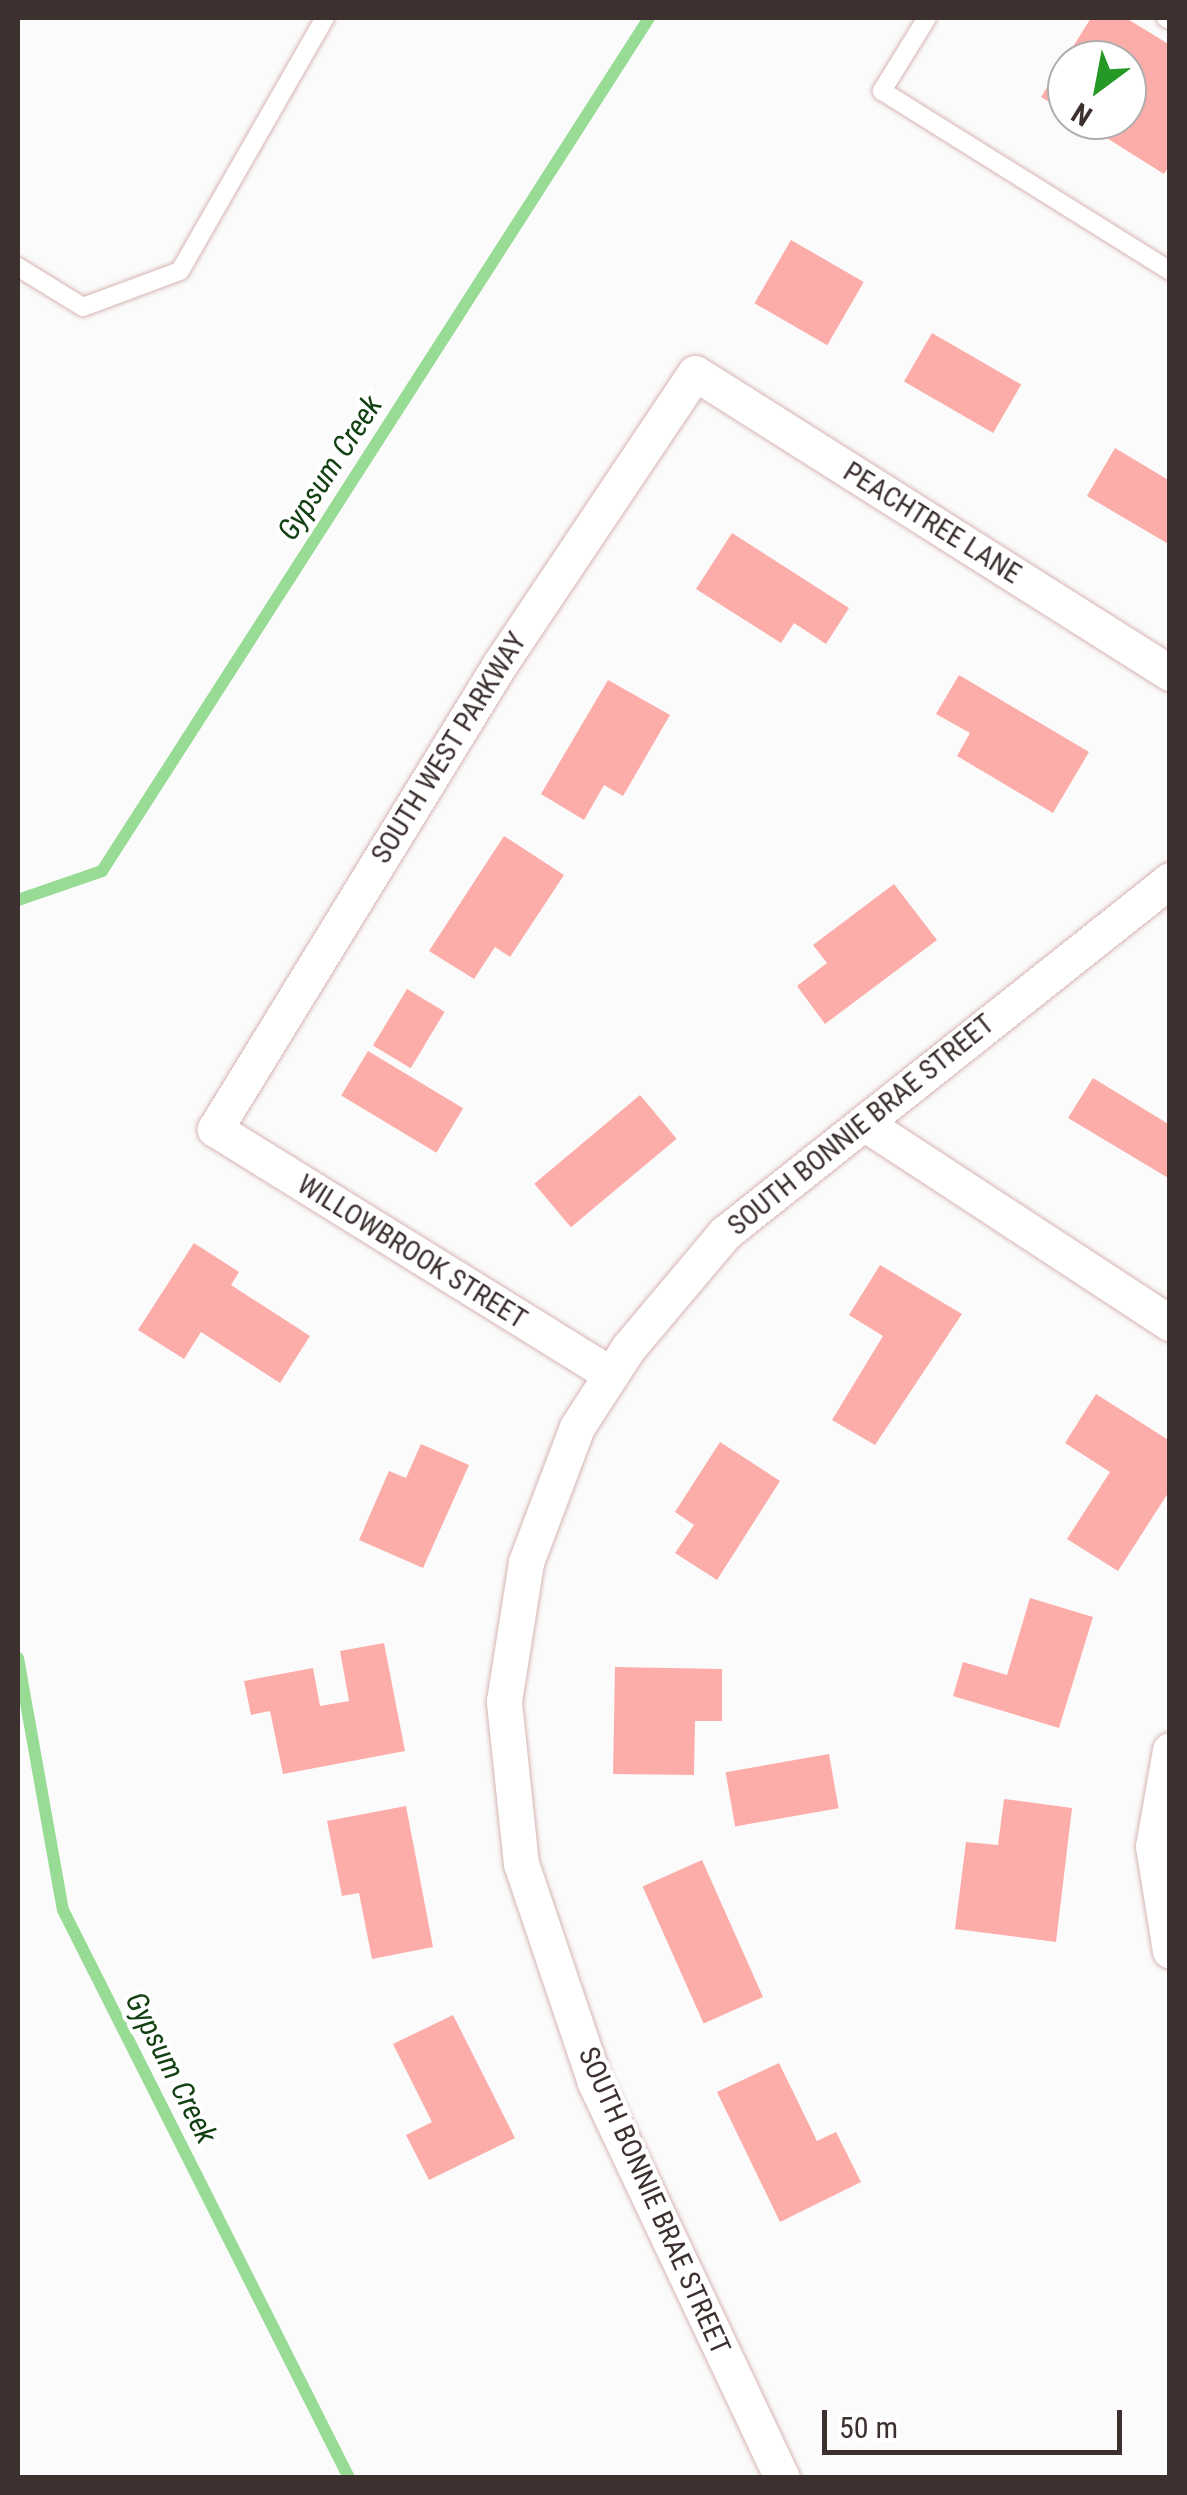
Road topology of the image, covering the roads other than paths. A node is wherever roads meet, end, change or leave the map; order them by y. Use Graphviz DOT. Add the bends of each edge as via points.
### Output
graph roads {
  1 [pos="325,18"];
  2 [pos="927,18"];
  3 [pos="18,266"];
  4 [pos="1170,271"];
  5 [pos="694,373"];
  6 [pos="1170,673"];
  7 [pos="1170,880"];
  8 [pos="864,1123"];
  9 [pos="215,1129"];
  10 [pos="1170,1323"];
  11 [pos="610,1374"];
  12 [pos="1170,1750"];
  13 [pos="1170,1952"];
  14 [pos="782,2478"];
  1 -- 3 [label="lane" via="180,271 82,307"];
  2 -- 4 [label="lane" via="882,91"];
  5 -- 6 [label="street, PEACHTREE LANE"];
  5 -- 9 [label="street, SOUTH WEST PARKWAY" via="500,664"];
  7 -- 8 [label="street, SOUTH BONNIE BRAE STREET"];
  8 -- 10 [label="street"];
  8 -- 11 [label="street, SOUTH BONNIE BRAE STREET" via="725,1233"];
  9 -- 11 [label="street, WILLOWBROOK STREET"];
  11 -- 14 [label="street, SOUTH BONNIE BRAE STREET" via="577,1427 526,1562 504,1700 521,1864 594,2082"];
  12 -- 13 [label="street" via="1153,1846"];
}
